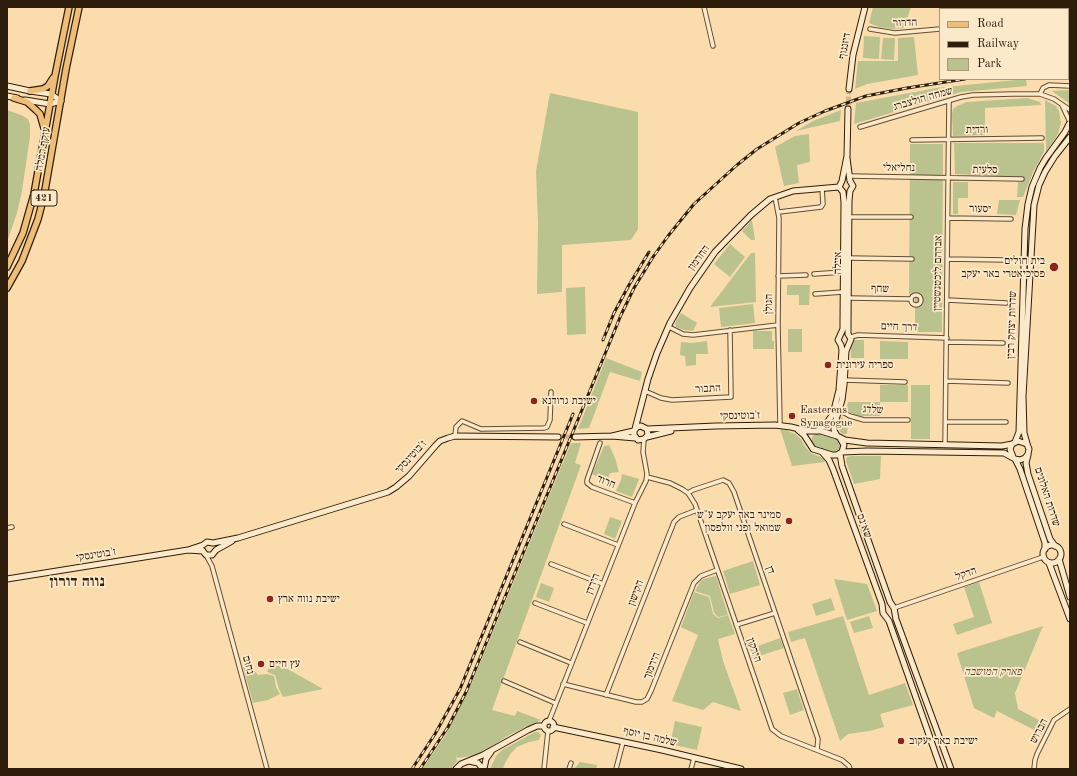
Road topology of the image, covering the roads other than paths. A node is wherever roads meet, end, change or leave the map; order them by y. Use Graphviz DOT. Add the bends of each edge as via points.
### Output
graph roads {
  1 [pos="69,7"];
  2 [pos="78,7"];
  3 [pos="704,7"];
  4 [pos="864,7"];
  5 [pos="870,29"];
  6 [pos="939,29"];
  7 [pos="713,46"];
  8 [pos="55,76"];
  9 [pos="7,86"];
  10 [pos="1070,86"];
  11 [pos="850,89"];
  12 [pos="30,91"];
  13 [pos="52,94"];
  14 [pos="1040,94"];
  15 [pos="7,96"];
  16 [pos="14,98"];
  17 [pos="61,101"];
  18 [pos="949,101"];
  19 [pos="50,104"];
  20 [pos="1061,104"];
  21 [pos="848,109"];
  22 [pos="1070,110"];
  23 [pos="1069,122"];
  24 [pos="860,127"];
  25 [pos="45,133"];
  26 [pos="1070,137"];
  27 [pos="1042,138"];
  28 [pos="948,139"];
  29 [pos="912,140"];
  30 [pos="847,156"];
  31 [pos="948,178"];
  32 [pos="850,179"];
  33 [pos="1022,179"];
  34 [pos="842,181"];
  35 [pos="822,188"];
  36 [pos="841,189"];
  37 [pos="850,191"];
  38 [pos="775,197"];
  39 [pos="779,212"];
  40 [pos="849,217"];
  41 [pos="911,217"];
  42 [pos="948,218"];
  43 [pos="1011,219"];
  44 [pos="848,258"];
  45 [pos="912,259"];
  46 [pos="947,259"];
  47 [pos="1006,260"];
  48 [pos="7,267"];
  49 [pos="843,272"];
  50 [pos="806,274"];
  51 [pos="814,274"];
  52 [pos="778,276"];
  53 [pos="7,288"];
  54 [pos="843,292"];
  55 [pos="815,294"];
  56 [pos="848,298"];
  57 [pos="912,299"];
  58 [pos="947,300"];
  59 [pos="1006,303"];
  60 [pos="778,325"];
  61 [pos="668,327"];
  62 [pos="730,330"];
  63 [pos="841,334"];
  64 [pos="850,335"];
  65 [pos="947,340"];
  66 [pos="1003,343"];
  67 [pos="841,345"];
  68 [pos="848,345"];
  69 [pos="844,380"];
  70 [pos="946,381"];
  71 [pos="905,382"];
  72 [pos="1008,383"];
  73 [pos="645,391"];
  74 [pos="551,392"];
  75 [pos="640,409"];
  76 [pos="839,410"];
  77 [pos="908,420"];
  78 [pos="946,422"];
  79 [pos="1006,422"];
  80 [pos="780,426"];
  81 [pos="690,427"];
  82 [pos="791,427"];
  83 [pos="646,428"];
  84 [pos="634,430"];
  85 [pos="816,431"];
  86 [pos="455,436"];
  87 [pos="612,436"];
  88 [pos="558,437"];
  89 [pos="575,437"];
  90 [pos="839,437"];
  91 [pos="646,438"];
  92 [pos="636,439"];
  93 [pos="600,443"];
  94 [pos="809,443"];
  95 [pos="1014,443"];
  96 [pos="946,445"];
  97 [pos="1028,449"];
  98 [pos="643,452"];
  99 [pos="822,452"];
  100 [pos="841,453"];
  101 [pos="1014,458"];
  102 [pos="647,477"];
  103 [pos="688,493"];
  104 [pos="635,503"];
  105 [pos="697,510"];
  106 [pos="564,524"];
  107 [pos="12,527"];
  108 [pos="7,528"];
  109 [pos="238,538"];
  110 [pos="213,543"];
  111 [pos="203,545"];
  112 [pos="618,545"];
  113 [pos="1055,546"];
  114 [pos="1045,549"];
  115 [pos="188,550"];
  116 [pos="216,550"];
  117 [pos="204,553"];
  118 [pos="212,555"];
  119 [pos="1043,557"];
  120 [pos="1059,559"];
  121 [pos="1049,563"];
  122 [pos="551,564"];
  123 [pos="212,566"];
  124 [pos="717,570"];
  125 [pos="7,579"];
  126 [pos="602,584"];
  127 [pos="1070,597"];
  128 [pos="535,603"];
  129 [pos="883,608"];
  130 [pos="894,609"];
  131 [pos="775,613"];
  132 [pos="887,617"];
  133 [pos="1070,619"];
  134 [pos="587,623"];
  135 [pos="736,625"];
  136 [pos="520,642"];
  137 [pos="571,663"];
  138 [pos="504,681"];
  139 [pos="563,684"];
  140 [pos="606,695"];
  141 [pos="555,703"];
  142 [pos="1070,709"];
  143 [pos="549,721"];
  144 [pos="544,726"];
  145 [pos="554,727"];
  146 [pos="548,731"];
  147 [pos="623,742"];
  148 [pos="500,746"];
  149 [pos="817,750"];
  150 [pos="694,758"];
  151 [pos="468,761"];
  152 [pos="571,763"];
  153 [pos="267,769"];
  154 [pos="456,769"];
  155 [pos="484,769"];
  156 [pos="544,769"];
  157 [pos="569,769"];
  158 [pos="616,769"];
  159 [pos="692,769"];
  160 [pos="742,769"];
  161 [pos="850,769"];
  162 [pos="942,769"];
  163 [pos="951,769"];
  164 [pos="1034,769"];
  1 -- 8 [label="main road, עוקף רמלה / 421"];
  2 -- 17 [label="main road, עוקף רמלה / 421"];
  3 -- 7 [label="street"];
  4 -- 11 [label="street, דיזנגוף" via="853,55"];
  5 -- 6 [label="street, הדרור" via="895,33"];
  8 -- 12 [label="main road" via="46,87"];
  8 -- 13 [label="main road, עוקף רמלה / 421"];
  9 -- 12 [label="street"];
  10 -- 14 [label="street" via="1046,85"];
  12 -- 13 [label="street"];
  13 -- 17 [label="street"];
  13 -- 19 [label="main road, עוקף רמלה / 421"];
  14 -- 18 [label="street, שמחה הולצברג" via="973,95"];
  14 -- 20 [label="street, שמחה הולצברג"];
  15 -- 16 [label="street"];
  16 -- 19 [label="street"];
  16 -- 25 [label="main road" via="27,102 40,114"];
  17 -- 19 [label="street"];
  17 -- 53 [label="main road, עוקף רמלה / 421" via="38,220 22,261"];
  18 -- 24 [label="street, שמחה הולצברג"];
  18 -- 28 [label="street, אברהם ליכטנשטיין"];
  19 -- 25 [label="main road, עוקף רמלה / 421"];
  20 -- 22 [label="street, שמחה הולצברג"];
  20 -- 23 [label="street"];
  21 -- 30 [label="street"];
  23 -- 95 [label="street, שדרות יצחק רבין" via="1040,168 1028,204 1025,229 1019,432"];
  25 -- 48 [label="main road, עוקף רמלה / 421" via="28,217"];
  26 -- 97 [label="street, שדרות יצחק רבין" via="1045,172 1034,205 1023,396 1024,433"];
  27 -- 28 [label="street, ורדית"];
  28 -- 29 [label="street, ורדית"];
  28 -- 31 [label="street, אברהם ליכטנשטיין"];
  30 -- 32 [label="street"];
  30 -- 34 [label="street"];
  31 -- 32 [label="street, נחליאלי"];
  31 -- 33 [label="street, סלעית"];
  31 -- 42 [label="street, אברהם ליכטנשטיין"];
  32 -- 34 [label="street"];
  32 -- 37 [label="street" via="853,186"];
  34 -- 36 [label="street"];
  35 -- 36 [label="street, החרמון"];
  35 -- 38 [label="street, החרמון" via="793,191"];
  35 -- 39 [label="street" via="821,207"];
  36 -- 37 [label="street" via="846,193"];
  36 -- 49 [label="street, איילה"];
  37 -- 40 [label="street, איילה"];
  38 -- 39 [label="street, הגולן"];
  38 -- 61 [label="street, החרמון" via="751,215 715,252 690,288"];
  39 -- 52 [label="street, הגולן"];
  40 -- 41 [label="street"];
  40 -- 44 [label="street, איילה"];
  42 -- 43 [label="street, יסעור"];
  42 -- 46 [label="street, אברהם ליכטנשטיין"];
  44 -- 45 [label="street"];
  44 -- 56 [label="street, איילה"];
  46 -- 47 [label="street"];
  46 -- 58 [label="street, אברהם ליכטנשטיין"];
  49 -- 51 [label="street"];
  49 -- 54 [label="street, איילה"];
  50 -- 52 [label="street"];
  52 -- 60 [label="street, הגולן"];
  54 -- 55 [label="street"];
  54 -- 63 [label="street, איילה"];
  56 -- 57 [label="street, שחף"];
  56 -- 64 [label="street, איילה"];
  58 -- 59 [label="street"];
  58 -- 65 [label="street, אברהם ליכטנשטיין"];
  60 -- 62 [label="street, הגולן"];
  60 -- 80 [label="street"];
  61 -- 62 [label="street, הגולן" via="693,335"];
  61 -- 73 [label="street, החרמון"];
  62 -- 73 [label="street, התבור" via="731,397 672,400"];
  63 -- 64 [label="street"];
  63 -- 67 [label="street" via="838,340"];
  64 -- 65 [label="street, דרך חיים"];
  64 -- 68 [label="street"];
  65 -- 66 [label="street, דרך חיים"];
  65 -- 70 [label="street, אברהם ליכטנשטיין"];
  67 -- 68 [label="street"];
  67 -- 85 [label="street" via="840,385 835,409 826,424"];
  68 -- 69 [label="street"];
  69 -- 71 [label="street"];
  69 -- 76 [label="street"];
  70 -- 72 [label="street"];
  70 -- 78 [label="street, אברהם ליכטנשטיין"];
  73 -- 75 [label="street, החרמון"];
  74 -- 86 [label="street" via="550,420 547,427 481,429 462,421 456,427"];
  75 -- 83 [label="street"];
  75 -- 84 [label="street, החרמון"];
  76 -- 77 [label="street, שלדג" via="864,420"];
  76 -- 90 [label="street" via="834,430"];
  78 -- 79 [label="street"];
  78 -- 96 [label="street, אברהם ליכטנשטיין"];
  80 -- 81 [label="street, ז'בוטינסקי"];
  80 -- 82 [label="street, ז'בוטינסקי"];
  81 -- 83 [label="street, ז'בוטינסקי"];
  81 -- 91 [label="street, ז'בוטינסקי"];
  82 -- 85 [label="street, ז'בוטינסקי"];
  82 -- 94 [label="street" via="804,435"];
  83 -- 84 [label="street" via="639,426"];
  83 -- 91 [label="street"];
  84 -- 87 [label="street"];
  84 -- 92 [label="street"];
  85 -- 90 [label="street, ז'בוטינסקי"];
  85 -- 94 [label="street" via="809,436"];
  86 -- 88 [label="street, ז'בוטינסקי"];
  86 -- 109 [label="street, ז'בוטינסקי" via="440,441 409,476 388,492"];
  87 -- 89 [label="street"];
  87 -- 92 [label="street"];
  90 -- 96 [label="street" via="867,443"];
  90 -- 100 [label="street, שא נס" via="844,445"];
  91 -- 92 [label="street" via="640,441"];
  91 -- 98 [label="street"];
  92 -- 98 [label="street"];
  93 -- 104 [label="street, חרוד" via="587,483"];
  94 -- 99 [label="street" via="813,449"];
  95 -- 96 [label="street" via="1002,446"];
  95 -- 97 [label="street" via="1024,442"];
  95 -- 101 [label="street" via="1010,452"];
  97 -- 101 [label="street" via="1025,458"];
  97 -- 113 [label="street, שדרות האלונים" via="1026,468 1050,539"];
  98 -- 102 [label="street"];
  99 -- 100 [label="street" via="832,455"];
  99 -- 129 [label="street, שא נס" via="833,469"];
  100 -- 101 [label="street" via="999,453"];
  100 -- 130 [label="street, שא נס" via="842,466"];
  101 -- 114 [label="street, שדרות האלונים" via="1045,542"];
  102 -- 103 [label="street" via="670,483"];
  102 -- 104 [label="street, הירדן"];
  103 -- 105 [label="street, הירקון"];
  103 -- 131 [label="street, דן" via="718,481 729,483"];
  104 -- 112 [label="street, הירדן"];
  105 -- 124 [label="street, הירקון"];
  105 -- 140 [label="street, הקישון" via="679,517 674,522"];
  106 -- 112 [label="street"];
  107 -- 108 [label="street"];
  109 -- 110 [label="street, ז'בוטינסקי"];
  109 -- 116 [label="street, ז'בוטינסקי"];
  110 -- 111 [label="street" via="207,542"];
  110 -- 116 [label="street"];
  111 -- 115 [label="street, ז'בוטינסקי"];
  111 -- 117 [label="street"];
  112 -- 126 [label="street, הירדן"];
  113 -- 114 [label="street"];
  113 -- 120 [label="street" via="1059,550"];
  114 -- 119 [label="street"];
  115 -- 117 [label="street, ז'בוטינסקי"];
  115 -- 125 [label="street, ז'בוטינסקי"];
  116 -- 118 [label="street"];
  117 -- 118 [label="street"];
  117 -- 123 [label="street, נחום"];
  118 -- 123 [label="street, נחום"];
  119 -- 121 [label="street"];
  119 -- 130 [label="street, הדקל"];
  120 -- 121 [label="street" via="1055,563"];
  120 -- 127 [label="street"];
  121 -- 133 [label="street"];
  122 -- 126 [label="street"];
  123 -- 153 [label="street, נחום"];
  124 -- 135 [label="street, הירקון"];
  124 -- 140 [label="street, הירמוך" via="702,576 694,583 647,699 636,702"];
  126 -- 134 [label="street, הירדן"];
  128 -- 134 [label="street"];
  129 -- 130 [label="street" via="886,606"];
  129 -- 132 [label="street" via="882,613"];
  130 -- 132 [label="street" via="891,617"];
  130 -- 163 [label="street, שא נס"];
  131 -- 135 [label="street"];
  131 -- 149 [label="street, דן" via="818,739"];
  132 -- 162 [label="street"];
  134 -- 137 [label="street, הירדן"];
  135 -- 149 [label="street, הירקון" via="772,729 781,736"];
  136 -- 137 [label="street"];
  137 -- 139 [label="street, הירדן"];
  138 -- 141 [label="street"];
  139 -- 140 [label="street, הירמוך"];
  139 -- 141 [label="street, הירדן"];
  141 -- 143 [label="street, הירדן"];
  142 -- 164 [label="street, הברוש" via="1054,720 1037,754"];
  143 -- 144 [label="street" via="545,722"];
  143 -- 145 [label="street"];
  144 -- 146 [label="street"];
  144 -- 148 [label="street" via="534,727"];
  145 -- 146 [label="street"];
  145 -- 147 [label="street, שלמה בן יוסף"];
  146 -- 156 [label="street"];
  147 -- 150 [label="street, שלמה בן יוסף"];
  147 -- 158 [label="street"];
  148 -- 151 [label="street"];
  148 -- 155 [label="street" via="486,759"];
  149 -- 161 [label="street, הירקון" via="842,760"];
  150 -- 159 [label="street"];
  150 -- 160 [label="street, שלמה בן יוסף"];
  151 -- 154 [label="street"];
  151 -- 155 [label="street"];
  152 -- 157 [label="street"];
}
